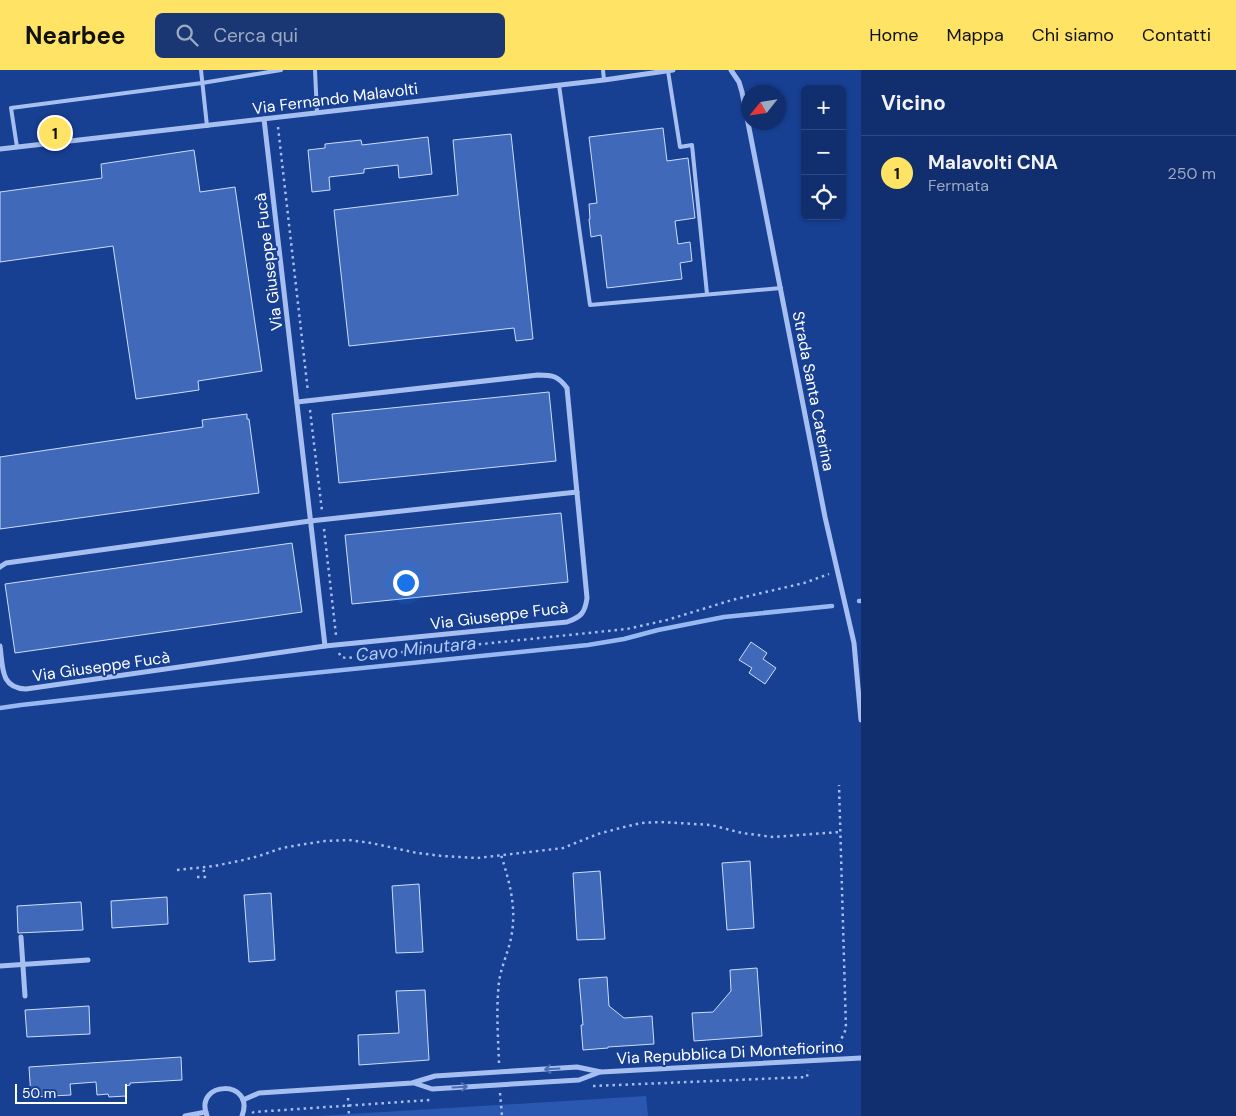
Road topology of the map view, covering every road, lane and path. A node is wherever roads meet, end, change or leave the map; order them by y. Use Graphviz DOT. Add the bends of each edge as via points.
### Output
graph roads {
  1 [pos="201,70"];
  2 [pos="281,70"];
  3 [pos="315,70"];
  4 [pos="603,70"];
  5 [pos="671,70"];
  6 [pos="732,70"];
  7 [pos="604,80"];
  8 [pos="202,83"];
  9 [pos="559,85"];
  10 [pos="317,113"];
  11 [pos="264,120"];
  12 [pos="207,126"];
  13 [pos="18,147"];
  14 [pos="0,149"];
  15 [pos="781,288"];
  16 [pos="707,294"];
  17 [pos="296,402"];
  18 [pos="577,492"];
  19 [pos="310,521"];
  20 [pos="0,567"];
  21 [pos="0,646"];
  22 [pos="324,646"];
  23 [pos="861,720"];
  24 [pos="839,785"];
  25 [pos="840,832"];
  26 [pos="501,855"];
  27 [pos="203,867"];
  28 [pos="177,870"];
  29 [pos="197,877"];
  30 [pos="21,937"];
  31 [pos="88,960"];
  32 [pos="23,964"];
  33 [pos="0,966"];
  34 [pos="25,996"];
  35 [pos="807,1045"];
  36 [pos="861,1058"];
  37 [pos="499,1072"];
  38 [pos="601,1072"];
  39 [pos="412,1083"];
  40 [pos="500,1085"];
  41 [pos="347,1087"];
  42 [pos="243,1100"];
  43 [pos="206,1114"];
  44 [pos="185,1116"];
  45 [pos="242,1116"];
  46 [pos="349,1116"];
  47 [pos="502,1116"];
  1 -- 8 [label="lane"];
  2 -- 8 [label="lane"];
  3 -- 10 [label="lane"];
  4 -- 7 [label="lane"];
  5 -- 7 [label="street, Via Fernando Malavolti"];
  5 -- 16 [label="lane" via="680,147 692,145"];
  6 -- 15 [label="street, Strada Santa Caterina" via="742,92"];
  7 -- 9 [label="street, Via Fernando Malavolti"];
  8 -- 12 [label="lane"];
  8 -- 13 [label="lane" via="11,108"];
  9 -- 10 [label="street, Via Fernando Malavolti"];
  9 -- 16 [label="lane" via="590,305"];
  10 -- 11 [label="street, Via Fernando Malavolti"];
  11 -- 12 [label="street, Via Fernando Malavolti"];
  11 -- 17 [label="street, Via Giuseppe Fucà"];
  12 -- 13 [label="street, Via Fernando Malavolti"];
  13 -- 14 [label="street, Via Fernando Malavolti"];
  15 -- 16 [label="lane"];
  15 -- 23 [label="street, Strada Santa Caterina" via="825,517 854,643"];
  17 -- 18 [label="street, Via Giuseppe Fucà" via="550,375 566,388"];
  17 -- 19 [label="street, Via Giuseppe Fucà"];
  18 -- 19 [label="street"];
  18 -- 22 [label="street, Via Giuseppe Fucà" via="587,598 586,607 577,618 567,622"];
  19 -- 20 [label="street" via="6,563"];
  19 -- 22 [label="street, Via Giuseppe Fucà"];
  21 -- 22 [label="street, Via Giuseppe Fucà" via="6,681 13,687 26,689"];
  24 -- 25 [label="path"];
  25 -- 26 [label="path" via="773,837 712,825 641,823 598,834 563,848"];
  25 -- 35 [label="path" via="846,1029 839,1044 826,1048"];
  26 -- 27 [label="path" via="477,858 442,856 349,840 282,848 239,861"];
  26 -- 37 [label="path" via="514,905 511,939 499,985"];
  27 -- 28 [label="path"];
  27 -- 29 [label="path" via="204,877"];
  30 -- 32 [label="street"];
  31 -- 32 [label="street"];
  32 -- 33 [label="street"];
  32 -- 34 [label="street"];
  36 -- 38 [label="street, Via Repubblica Di Montefiorino"];
  38 -- 37 [label="street, Via Repubblica Di Montefiorino, one-way" via="577,1067"];
  37 -- 39 [label="street, Via Repubblica Di Montefiorino" via="435,1076"];
  38 -- 40 [label="street, Via Repubblica Di Montefiorino" via="579,1080"];
  39 -- 40 [label="street, Via Repubblica Di Montefiorino, one-way" via="432,1089"];
  39 -- 41 [label="street, Via Repubblica Di Montefiorino"];
  40 -- 47 [label="path"];
  41 -- 42 [label="street, Via Repubblica Di Montefiorino" via="259,1093"];
  41 -- 46 [label="path"];
  42 -- 43 [label="street" via="233,1089 218,1088 207,1098"];
  42 -- 45 [label="street"];
  43 -- 44 [label="street"];
}
